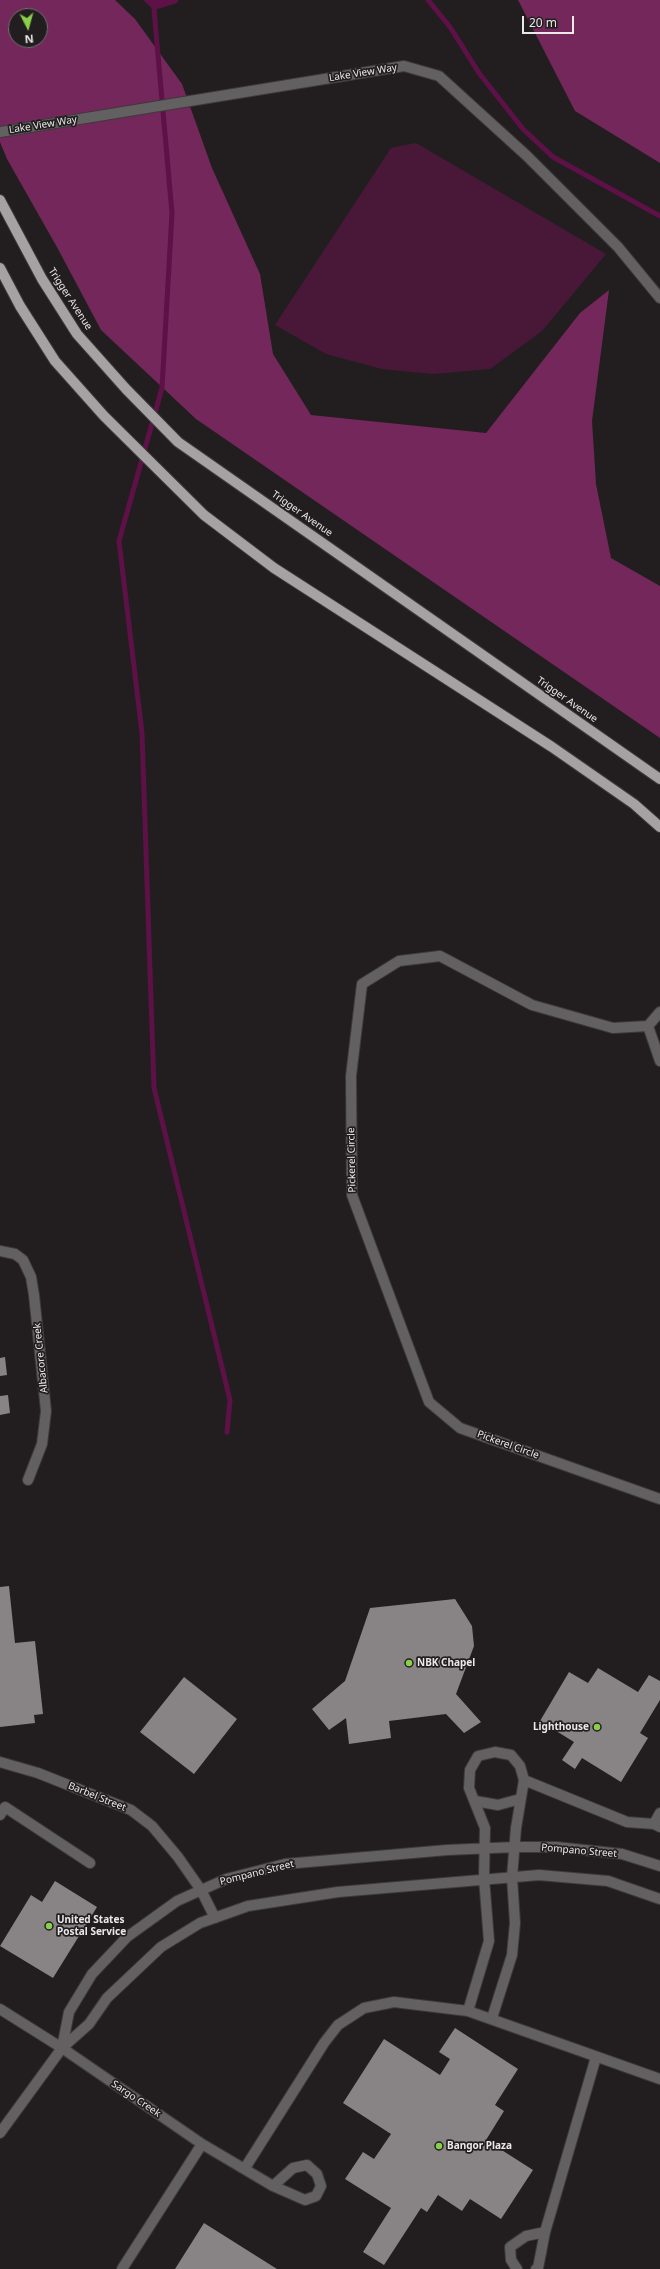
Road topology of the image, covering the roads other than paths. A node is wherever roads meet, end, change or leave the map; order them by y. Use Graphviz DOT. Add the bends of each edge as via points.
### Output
graph roads {
  1 [pos="0,132"];
  2 [pos="0,200"];
  3 [pos="0,268"];
  4 [pos="660,298"];
  5 [pos="660,779"];
  6 [pos="660,827"];
  7 [pos="660,1012"];
  8 [pos="648,1026"];
  9 [pos="660,1061"];
  10 [pos="0,1251"];
  11 [pos="28,1480"];
  12 [pos="660,1499"];
  13 [pos="0,1762"];
  14 [pos="524,1780"];
  15 [pos="520,1799"];
  16 [pos="475,1801"];
  17 [pos="660,1813"];
  18 [pos="0,1815"];
  19 [pos="657,1825"];
  20 [pos="515,1847"];
  21 [pos="485,1849"];
  22 [pos="90,1863"];
  23 [pos="660,1866"];
  24 [pos="512,1877"];
  25 [pos="484,1878"];
  26 [pos="201,1890"];
  27 [pos="660,1899"];
  28 [pos="214,1918"];
  29 [pos="0,2009"];
  30 [pos="468,2011"];
  31 [pos="492,2018"];
  32 [pos="62,2048"];
  33 [pos="596,2057"];
  34 [pos="660,2079"];
  35 [pos="0,2133"];
  36 [pos="202,2144"];
  37 [pos="245,2168"];
  38 [pos="273,2186"];
  39 [pos="545,2232"];
  40 [pos="122,2269"];
  41 [pos="517,2269"];
  42 [pos="536,2269"];
  1 -- 4 [label="street, Lake View Way" via="404,66 439,76 445,81 527,156 618,247"];
  2 -- 5 [label="main road, Trigger Avenue" via="42,279 77,334 178,442"];
  3 -- 6 [label="main road" via="20,306 55,361 104,416 204,515 274,568 552,747 634,804"];
  7 -- 8 [label="street"];
  8 -- 9 [label="street"];
  8 -- 12 [label="street, Pickerel Circle" via="613,1028 532,1005 440,956 399,961 362,984 351,1076 352,1195 428,1402 460,1428"];
  10 -- 11 [label="street, Albacore Creek" via="15,1254 23,1260 31,1277 36,1310 46,1411 42,1444"];
  13 -- 26 [label="street, Barbel Street" via="38,1773 131,1810 152,1826"];
  14 -- 15 [label="street"];
  14 -- 16 [label="street" via="520,1766 511,1755 495,1752 478,1756 470,1770 470,1788"];
  14 -- 19 [label="street" via="627,1822"];
  15 -- 16 [label="street" via="498,1806"];
  15 -- 20 [label="street"];
  16 -- 21 [label="street" via="485,1828"];
  17 -- 19 [label="street"];
  18 -- 22 [label="street" via="5,1807"];
  20 -- 21 [label="street, Pompano Street"];
  20 -- 23 [label="street, Pompano Street" via="556,1847 622,1854"];
  20 -- 24 [label="street"];
  21 -- 25 [label="street"];
  21 -- 26 [label="street, Pompano Street" via="285,1864 226,1878"];
  24 -- 25 [label="street"];
  24 -- 27 [label="street" via="539,1875 608,1881"];
  24 -- 31 [label="street" via="515,1923 512,1955"];
  25 -- 28 [label="street" via="338,1892 248,1906"];
  25 -- 30 [label="street" via="489,1941"];
  26 -- 28 [label="street, Barbel Street"];
  26 -- 32 [label="street, Pompano Street" via="177,1901 127,1937 92,1974 69,2012"];
  28 -- 32 [label="street" via="200,1923 161,1947 107,1998 89,2024"];
  29 -- 32 [label="street, Sargo Creek"];
  30 -- 31 [label="street"];
  30 -- 37 [label="street" via="394,2002 364,2008 338,2025 312,2061"];
  31 -- 33 [label="street"];
  32 -- 35 [label="street"];
  32 -- 36 [label="street, Sargo Creek"];
  33 -- 34 [label="street"];
  33 -- 39 [label="street"];
  36 -- 37 [label="street, Sargo Creek"];
  36 -- 40 [label="street"];
  37 -- 38 [label="street, Sargo Creek"];
  38 -- 38 [label="street, Sargo Creek" via="305,2200 316,2196 321,2186 317,2174 307,2165 293,2168"];
  39 -- 41 [label="street" via="526,2236 510,2247 511,2260"];
  39 -- 42 [label="street"];
}
